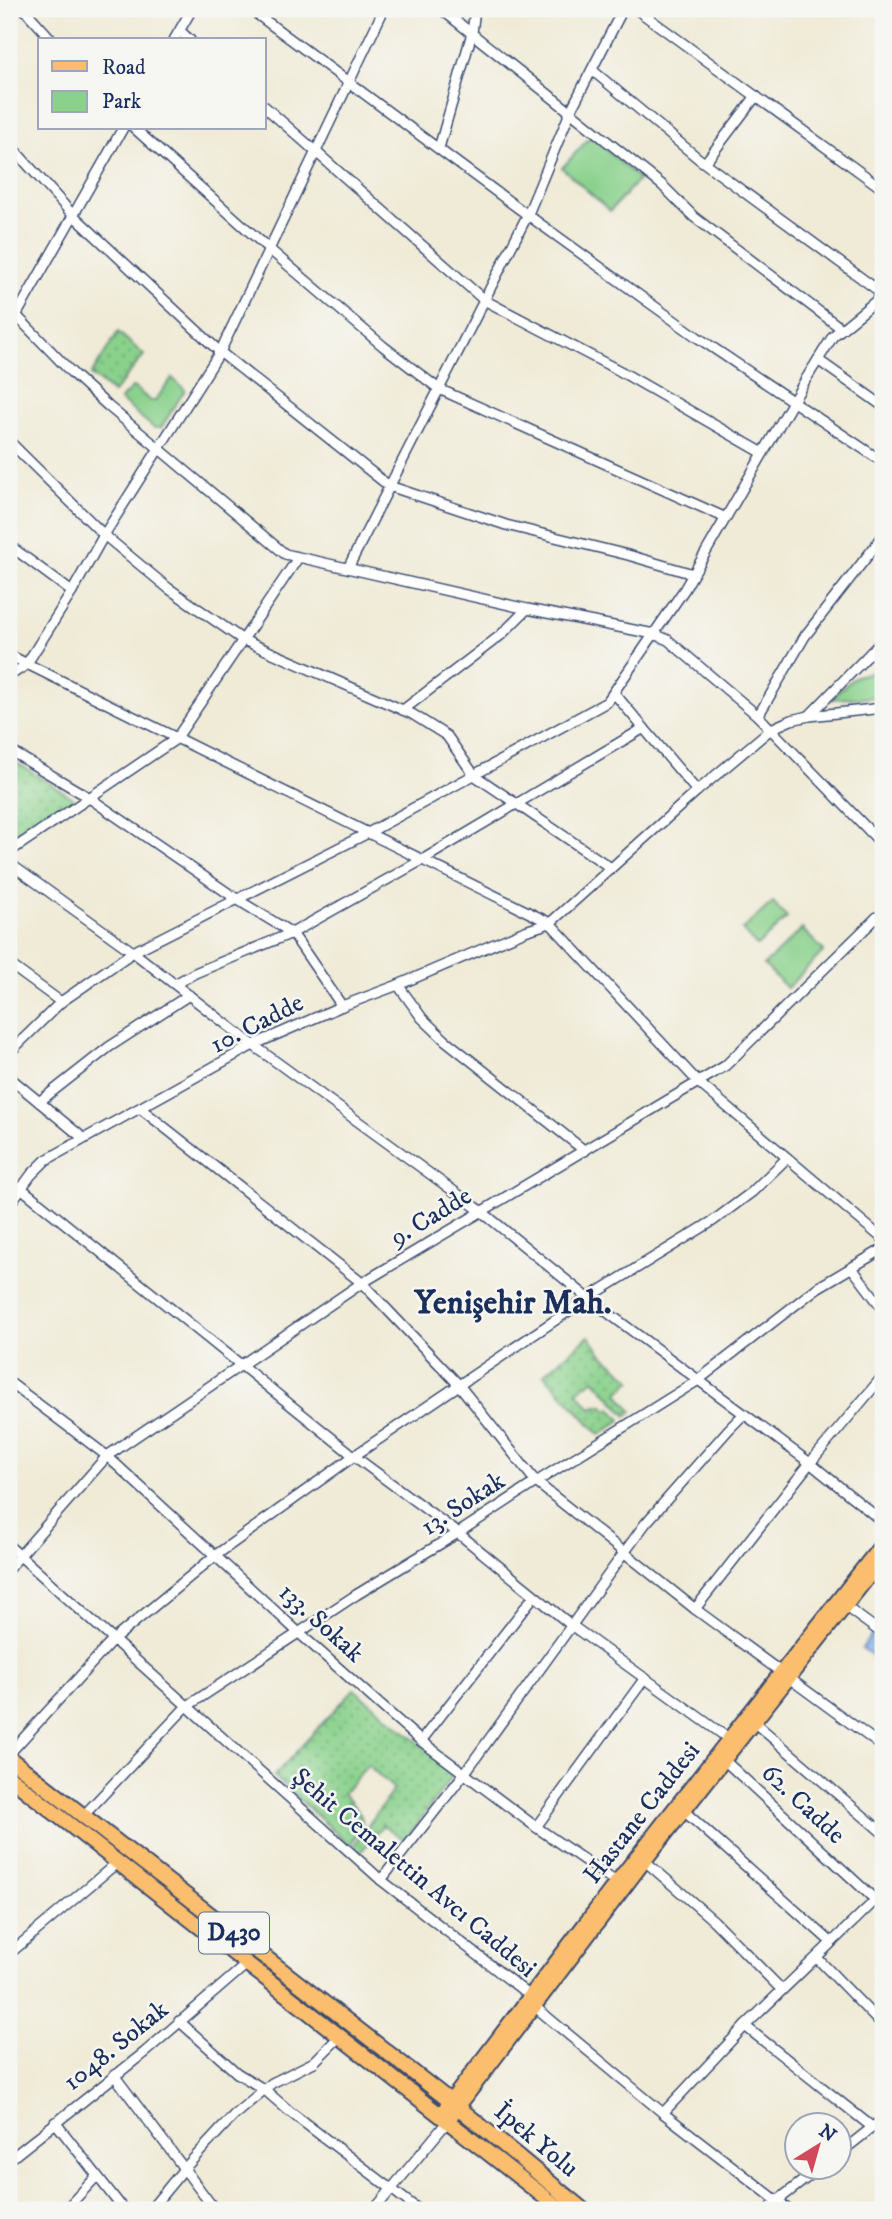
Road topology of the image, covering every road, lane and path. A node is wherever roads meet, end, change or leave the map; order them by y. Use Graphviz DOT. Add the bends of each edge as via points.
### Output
graph roads {
  1 [pos="24,9"];
  2 [pos="192,9"];
  3 [pos="250,9"];
  4 [pos="384,9"];
  5 [pos="442,9"];
  6 [pos="475,9"];
  7 [pos="623,9"];
  8 [pos="636,9"];
  9 [pos="180,31"];
  10 [pos="472,33"];
  11 [pos="50,38"];
  12 [pos="175,38"];
  13 [pos="188,38"];
  14 [pos="592,70"];
  15 [pos="350,82"];
  16 [pos="756,96"];
  17 [pos="266,108"];
  18 [pos="571,110"];
  19 [pos="122,130"];
  20 [pos="136,130"];
  21 [pos="9,144"];
  22 [pos="439,148"];
  23 [pos="316,152"];
  24 [pos="705,163"];
  25 [pos="883,189"];
  26 [pos="528,214"];
  27 [pos="74,215"];
  28 [pos="270,249"];
  29 [pos="883,292"];
  30 [pos="484,300"];
  31 [pos="9,309"];
  32 [pos="16,317"];
  33 [pos="9,328"];
  34 [pos="842,329"];
  35 [pos="220,352"];
  36 [pos="818,360"];
  37 [pos="439,389"];
  38 [pos="794,400"];
  39 [pos="883,406"];
  40 [pos="9,441"];
  41 [pos="158,449"];
  42 [pos="763,453"];
  43 [pos="883,462"];
  44 [pos="389,486"];
  45 [pos="726,517"];
  46 [pos="104,535"];
  47 [pos="883,536"];
  48 [pos="9,545"];
  49 [pos="298,558"];
  50 [pos="348,568"];
  51 [pos="693,575"];
  52 [pos="72,593"];
  53 [pos="527,609"];
  54 [pos="654,634"];
  55 [pos="243,640"];
  56 [pos="883,640"];
  57 [pos="9,655"];
  58 [pos="26,665"];
  59 [pos="9,676"];
  60 [pos="614,692"];
  61 [pos="883,708"];
  62 [pos="403,710"];
  63 [pos="758,716"];
  64 [pos="809,716"];
  65 [pos="643,728"];
  66 [pos="771,729"];
  67 [pos="177,739"];
  68 [pos="9,750"];
  69 [pos="474,775"];
  70 [pos="697,790"];
  71 [pos="88,797"];
  72 [pos="517,804"];
  73 [pos="368,833"];
  74 [pos="883,845"];
  75 [pos="9,852"];
  76 [pos="422,860"];
  77 [pos="9,863"];
  78 [pos="611,868"];
  79 [pos="238,900"];
  80 [pos="883,914"];
  81 [pos="550,923"];
  82 [pos="292,933"];
  83 [pos="133,952"];
  84 [pos="9,964"];
  85 [pos="175,984"];
  86 [pos="398,985"];
  87 [pos="189,995"];
  88 [pos="61,1002"];
  89 [pos="342,1006"];
  90 [pos="253,1045"];
  91 [pos="9,1053"];
  92 [pos="9,1077"];
  93 [pos="699,1083"];
  94 [pos="39,1102"];
  95 [pos="140,1108"];
  96 [pos="83,1138"];
  97 [pos="585,1151"];
  98 [pos="787,1158"];
  99 [pos="21,1188"];
  100 [pos="9,1205"];
  101 [pos="481,1211"];
  102 [pos="883,1239"];
  103 [pos="883,1249"];
  104 [pos="852,1268"];
  105 [pos="362,1283"];
  106 [pos="588,1298"];
  107 [pos="883,1309"];
  108 [pos="242,1364"];
  109 [pos="883,1376"];
  110 [pos="697,1381"];
  111 [pos="9,1382"];
  112 [pos="459,1385"];
  113 [pos="743,1415"];
  114 [pos="107,1456"];
  115 [pos="354,1456"];
  116 [pos="810,1463"];
  117 [pos="536,1482"];
  118 [pos="883,1522"];
  119 [pos="458,1533"];
  120 [pos="883,1542"];
  121 [pos="9,1546"];
  122 [pos="625,1553"];
  123 [pos="216,1555"];
  124 [pos="19,1556"];
  125 [pos="883,1559"];
  126 [pos="9,1568"];
  127 [pos="534,1596"];
  128 [pos="846,1607"];
  129 [pos="695,1609"];
  130 [pos="571,1625"];
  131 [pos="299,1633"];
  132 [pos="883,1634"];
  133 [pos="113,1640"];
  134 [pos="785,1676"];
  135 [pos="645,1678"];
  136 [pos="186,1707"];
  137 [pos="755,1723"];
  138 [pos="729,1739"];
  139 [pos="421,1741"];
  140 [pos="883,1747"];
  141 [pos="9,1756"];
  142 [pos="724,1760"];
  143 [pos="464,1774"];
  144 [pos="9,1776"];
  145 [pos="684,1812"];
  146 [pos="83,1816"];
  147 [pos="536,1827"];
  148 [pos="883,1833"];
  149 [pos="645,1861"];
  150 [pos="118,1862"];
  151 [pos="381,1880"];
  152 [pos="615,1882"];
  153 [pos="881,1900"];
  154 [pos="831,1942"];
  155 [pos="9,1954"];
  156 [pos="817,1958"];
  157 [pos="248,1963"];
  158 [pos="782,1990"];
  159 [pos="532,2001"];
  160 [pos="179,2021"];
  161 [pos="745,2026"];
  162 [pos="883,2026"];
  163 [pos="341,2035"];
  164 [pos="114,2075"];
  165 [pos="265,2090"];
  166 [pos="454,2104"];
  167 [pos="663,2113"];
  168 [pos="444,2118"];
  169 [pos="883,2119"];
  170 [pos="55,2122"];
  171 [pos="872,2127"];
  172 [pos="854,2141"];
  173 [pos="9,2160"];
  174 [pos="183,2170"];
  175 [pos="97,2176"];
  176 [pos="804,2180"];
  177 [pos="391,2189"];
  178 [pos="777,2201"];
  179 [pos="65,2210"];
  180 [pos="124,2210"];
  181 [pos="150,2210"];
  182 [pos="215,2210"];
  183 [pos="374,2210"];
  184 [pos="419,2210"];
  185 [pos="561,2210"];
  186 [pos="583,2210"];
  187 [pos="769,2210"];
  188 [pos="789,2210"];
  1 -- 11 [label="street"];
  2 -- 9 [label="street"];
  3 -- 15 [label="street"];
  4 -- 15 [label="street"];
  5 -- 10 [label="street"];
  6 -- 10 [label="street"];
  7 -- 14 [label="street"];
  8 -- 16 [label="street"];
  9 -- 12 [label="street"];
  9 -- 13 [label="street"];
  10 -- 18 [label="street"];
  10 -- 22 [label="street"];
  14 -- 18 [label="street"];
  14 -- 24 [label="street"];
  15 -- 22 [label="street"];
  15 -- 23 [label="street"];
  16 -- 24 [label="street"];
  16 -- 25 [label="street"];
  17 -- 23 [label="street"];
  18 -- 26 [label="street"];
  18 -- 34 [label="street" via="694,217"];
  19 -- 27 [label="street"];
  20 -- 28 [label="street"];
  21 -- 27 [label="street"];
  22 -- 26 [label="street"];
  23 -- 28 [label="street"];
  23 -- 30 [label="street"];
  24 -- 29 [label="street"];
  26 -- 30 [label="street"];
  26 -- 38 [label="street" via="697,337"];
  27 -- 32 [label="street"];
  27 -- 35 [label="street"];
  28 -- 35 [label="street"];
  28 -- 37 [label="street"];
  29 -- 34 [label="street"];
  30 -- 37 [label="street"];
  30 -- 42 [label="street"];
  31 -- 32 [label="street"];
  32 -- 33 [label="street"];
  32 -- 41 [label="street"];
  34 -- 36 [label="street"];
  35 -- 41 [label="street"];
  35 -- 44 [label="street"];
  36 -- 38 [label="street"];
  36 -- 39 [label="street"];
  37 -- 44 [label="street"];
  37 -- 45 [label="street"];
  38 -- 42 [label="street"];
  38 -- 43 [label="street"];
  40 -- 46 [label="street"];
  41 -- 46 [label="street"];
  41 -- 49 [label="street" via="285,554"];
  42 -- 45 [label="street"];
  44 -- 50 [label="street"];
  44 -- 51 [label="street" via="506,525"];
  45 -- 51 [label="street"];
  46 -- 52 [label="street"];
  46 -- 55 [label="street" via="168,588"];
  47 -- 63 [label="street" via="805,636"];
  48 -- 52 [label="street"];
  49 -- 50 [label="street"];
  49 -- 55 [label="street"];
  50 -- 53 [label="street"];
  51 -- 54 [label="street"];
  52 -- 58 [label="street"];
  53 -- 54 [label="street"];
  53 -- 62 [label="street"];
  54 -- 60 [label="street"];
  54 -- 63 [label="street" via="668,640"];
  55 -- 62 [label="street"];
  55 -- 67 [label="street"];
  56 -- 64 [label="street"];
  57 -- 58 [label="street"];
  58 -- 59 [label="street"];
  58 -- 67 [label="street"];
  60 -- 65 [label="street"];
  60 -- 69 [label="street" via="607,702"];
  61 -- 64 [label="street"];
  62 -- 69 [label="street" via="447,736"];
  63 -- 66 [label="street"];
  64 -- 66 [label="street"];
  65 -- 70 [label="street"];
  65 -- 72 [label="street"];
  66 -- 70 [label="street"];
  66 -- 74 [label="street"];
  67 -- 71 [label="street"];
  67 -- 73 [label="street"];
  68 -- 71 [label="street"];
  69 -- 72 [label="street"];
  69 -- 73 [label="street"];
  70 -- 78 [label="street"];
  71 -- 75 [label="street"];
  71 -- 79 [label="street"];
  72 -- 76 [label="street"];
  72 -- 78 [label="street"];
  73 -- 76 [label="street"];
  73 -- 79 [label="street"];
  76 -- 81 [label="street"];
  76 -- 82 [label="street"];
  77 -- 83 [label="street"];
  78 -- 81 [label="street"];
  79 -- 82 [label="street"];
  79 -- 83 [label="street"];
  80 -- 93 [label="street, 9. Cadde" via="725,1066"];
  81 -- 86 [label="street, 10. Cadde"];
  81 -- 93 [label="street"];
  82 -- 85 [label="street"];
  82 -- 89 [label="street"];
  83 -- 85 [label="street"];
  83 -- 88 [label="street"];
  84 -- 88 [label="street"];
  85 -- 87 [label="street"];
  86 -- 89 [label="street, 10. Cadde"];
  86 -- 97 [label="street" via="445,1040"];
  87 -- 90 [label="street"];
  87 -- 94 [label="street" via="109,1047"];
  88 -- 91 [label="street"];
  89 -- 90 [label="street, 10. Cadde"];
  90 -- 95 [label="street, 10. Cadde"];
  90 -- 101 [label="street"];
  92 -- 94 [label="street"];
  93 -- 97 [label="street, 9. Cadde"];
  93 -- 98 [label="street"];
  94 -- 96 [label="street"];
  95 -- 96 [label="street, 10. Cadde"];
  95 -- 105 [label="street"];
  96 -- 99 [label="street, 10. Cadde" via="46,1160"];
  97 -- 101 [label="street, 9. Cadde"];
  98 -- 102 [label="street"];
  98 -- 106 [label="street" via="713,1221"];
  99 -- 100 [label="street, 10. Cadde"];
  99 -- 108 [label="street"];
  101 -- 105 [label="street, 9. Cadde"];
  101 -- 106 [label="street"];
  103 -- 104 [label="street, 13. Sokak"];
  104 -- 107 [label="street"];
  104 -- 110 [label="street, 13. Sokak" via="817,1288"];
  105 -- 108 [label="street, 9. Cadde"];
  105 -- 112 [label="street"];
  106 -- 110 [label="street"];
  106 -- 112 [label="street"];
  108 -- 114 [label="street, 9. Cadde"];
  108 -- 115 [label="street"];
  109 -- 116 [label="street"];
  110 -- 113 [label="street"];
  110 -- 117 [label="street, 13. Sokak"];
  111 -- 114 [label="street, 133. Sokak"];
  112 -- 115 [label="street"];
  112 -- 117 [label="street"];
  113 -- 116 [label="street"];
  113 -- 122 [label="street" via="645,1524"];
  114 -- 123 [label="street, 133. Sokak"];
  114 -- 124 [label="street, 9. Cadde"];
  115 -- 119 [label="street"];
  115 -- 123 [label="street"];
  116 -- 118 [label="street"];
  116 -- 129 [label="street"];
  117 -- 119 [label="street, 13. Sokak"];
  117 -- 122 [label="street"];
  119 -- 127 [label="street"];
  119 -- 131 [label="street, 13. Sokak"];
  120 -- 134 [label="main road, Hastane Caddesi"];
  121 -- 124 [label="street, Şehit Cemalettin Avcı Caddesi"];
  122 -- 129 [label="street"];
  122 -- 130 [label="street"];
  123 -- 131 [label="street, 133. Sokak"];
  123 -- 133 [label="street"];
  124 -- 126 [label="street, 9. Cadde"];
  124 -- 133 [label="street, Şehit Cemalettin Avcı Caddesi"];
  125 -- 128 [label="main road, Hastane Caddesi"];
  127 -- 130 [label="street"];
  127 -- 139 [label="street"];
  128 -- 132 [label="street"];
  128 -- 134 [label="main road, Hastane Caddesi"];
  129 -- 134 [label="street"];
  130 -- 135 [label="street"];
  130 -- 143 [label="street"];
  131 -- 136 [label="street, 13. Sokak"];
  131 -- 139 [label="street, 133. Sokak"];
  133 -- 136 [label="street, Şehit Cemalettin Avcı Caddesi"];
  133 -- 141 [label="street"];
  134 -- 137 [label="main road, Hastane Caddesi"];
  134 -- 138 [label="main road, Hastane Caddesi"];
  134 -- 140 [label="street"];
  135 -- 138 [label="street"];
  135 -- 147 [label="street"];
  136 -- 146 [label="street, 13. Sokak"];
  136 -- 151 [label="street, Şehit Cemalettin Avcı Caddesi"];
  137 -- 142 [label="main road, Hastane Caddesi"];
  137 -- 148 [label="street"];
  138 -- 152 [label="main road, Hastane Caddesi"];
  139 -- 143 [label="street, 133. Sokak"];
  141 -- 146 [label="highway, D430"];
  142 -- 145 [label="main road, Hastane Caddesi"];
  142 -- 153 [label="street, 62. Cadde"];
  143 -- 147 [label="street, 133. Sokak"];
  143 -- 151 [label="street"];
  144 -- 150 [label="highway, D430"];
  145 -- 149 [label="main road, Hastane Caddesi"];
  145 -- 154 [label="street"];
  146 -- 166 [label="highway, D430"];
  147 -- 152 [label="street, 133. Sokak"];
  149 -- 158 [label="street" via="713,1920"];
  149 -- 159 [label="main road, Hastane Caddesi"];
  150 -- 155 [label="street"];
  150 -- 157 [label="highway, D430"];
  151 -- 159 [label="street, Şehit Cemalettin Avcı Caddesi"];
  152 -- 159 [label="main road, Hastane Caddesi"];
  153 -- 154 [label="street"];
  154 -- 156 [label="street"];
  156 -- 158 [label="street"];
  156 -- 162 [label="street"];
  157 -- 160 [label="street, 1048. Sokak"];
  157 -- 163 [label="highway, D430"];
  158 -- 161 [label="street"];
  159 -- 166 [label="main road, Hastane Caddesi"];
  159 -- 167 [label="street, Şehit Cemalettin Avcı Caddesi"];
  160 -- 164 [label="street, 1048. Sokak"];
  160 -- 165 [label="street" via="237,2073"];
  161 -- 167 [label="street"];
  161 -- 171 [label="street"];
  163 -- 165 [label="street" via="314,2062"];
  163 -- 168 [label="highway, D430"];
  164 -- 170 [label="street, 1048. Sokak"];
  164 -- 174 [label="street"];
  165 -- 174 [label="street" via="234,2115"];
  165 -- 177 [label="street"];
  166 -- 168 [label="main road, Hastane Caddesi"];
  166 -- 186 [label="highway, İpek Yolu / D430"];
  167 -- 178 [label="street, Şehit Cemalettin Avcı Caddesi"];
  168 -- 177 [label="street"];
  168 -- 185 [label="highway, D430"];
  169 -- 171 [label="street"];
  170 -- 173 [label="street, 1048. Sokak"];
  170 -- 175 [label="street"];
  171 -- 172 [label="street"];
  174 -- 181 [label="street"];
  174 -- 182 [label="street"];
  175 -- 179 [label="street"];
  175 -- 180 [label="street"];
  176 -- 178 [label="street"];
  177 -- 183 [label="street"];
  177 -- 184 [label="street"];
  178 -- 187 [label="street"];
  178 -- 188 [label="street, Şehit Cemalettin Avcı Caddesi"];
}
